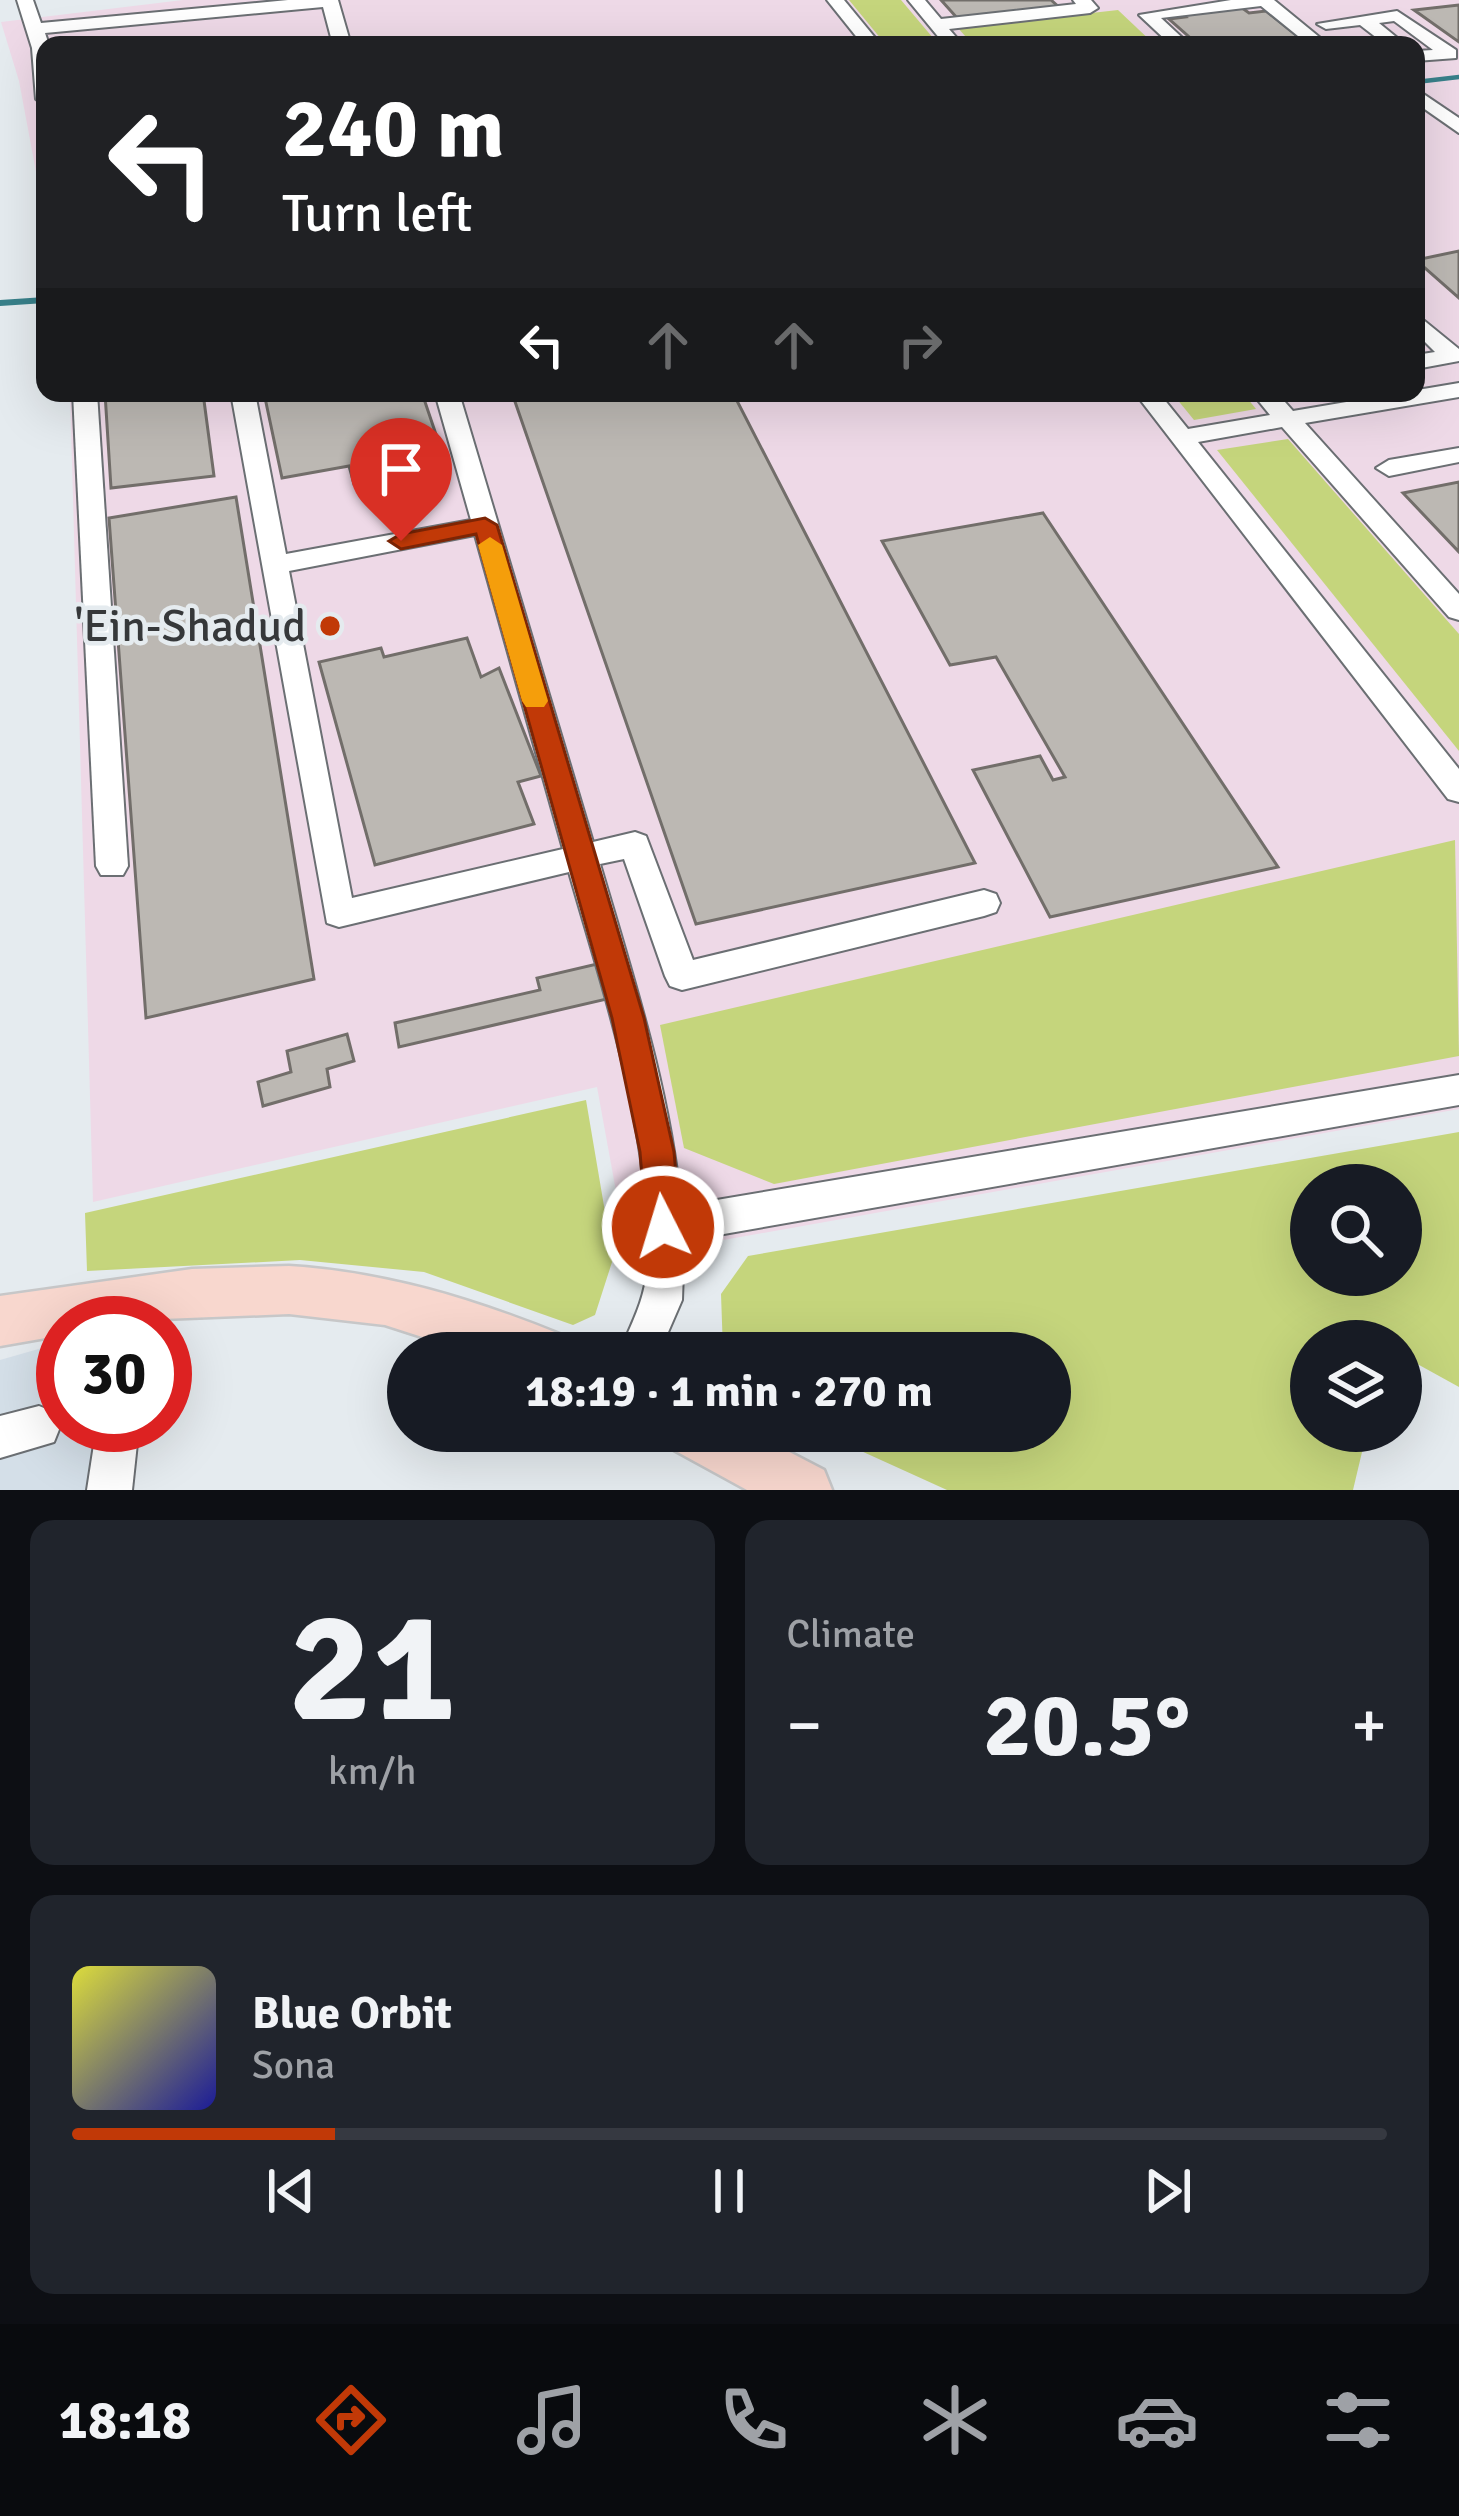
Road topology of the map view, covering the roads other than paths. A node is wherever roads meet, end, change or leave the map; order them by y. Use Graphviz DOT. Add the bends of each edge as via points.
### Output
graph roads {
  1 [pos="25,0"];
  2 [pos="836,0"];
  3 [pos="916,0"];
  4 [pos="1081,0"];
  5 [pos="1163,0"];
  6 [pos="1295,0"];
  7 [pos="330,1"];
  8 [pos="1132,4"];
  9 [pos="1362,19"];
  10 [pos="1326,24"];
  11 [pos="937,25"];
  12 [pos="37,29"];
  13 [pos="38,36"];
  14 [pos="340,36"];
  15 [pos="865,36"];
  16 [pos="946,36"];
  17 [pos="1171,36"];
  18 [pos="1309,36"];
  19 [pos="1341,36"];
  20 [pos="1385,36"];
  21 [pos="1424,36"];
  22 [pos="1425,36"];
  23 [pos="1425,55"];
  24 [pos="1459,65"];
  25 [pos="1425,70"];
  26 [pos="1425,101"];
  27 [pos="1459,127"];
  28 [pos="1425,330"];
  29 [pos="1425,361"];
  30 [pos="1459,390"];
  31 [pos="1425,396"];
  32 [pos="86,402"];
  33 [pos="245,402"];
  34 [pos="451,402"];
  35 [pos="1154,402"];
  36 [pos="1272,402"];
  37 [pos="1385,402"];
  38 [pos="1286,418"];
  39 [pos="1181,437"];
  40 [pos="1459,455"];
  41 [pos="1389,468"];
  42 [pos="485,525"];
  43 [pos="275,566"];
  44 [pos="1459,611"];
  45 [pos="1459,790"];
  46 [pos="579,856"];
  47 [pos="112,866"];
  48 [pos="984,903"];
  49 [pos="1459,1090"];
  50 [pos="663,1227"];
  51 [pos="192,1296"];
  52 [pos="36,1318"];
  53 [pos="0,1322"];
  54 [pos="36,1324"];
  55 [pos="0,1331"];
  56 [pos="478,1332"];
  57 [pos="648,1332"];
  58 [pos="116,1452"];
  59 [pos="733,1452"];
  60 [pos="109,1490"];
  61 [pos="804,1490"];
  1 -- 12 [label="street"];
  2 -- 15 [label="street"];
  3 -- 11 [label="street"];
  4 -- 11 [label="street" via="1090,8"];
  5 -- 8 [label="street"];
  6 -- 10 [label="street"];
  7 -- 12 [label="street"];
  7 -- 14 [label="street"];
  9 -- 10 [label="street"];
  9 -- 20 [label="street"];
  9 -- 21 [label="street" via="1396,16"];
  10 -- 19 [label="street"];
  11 -- 16 [label="street"];
  12 -- 13 [label="street"];
  17 -- 18 [label="street" via="1147,14 1265,1"];
  22 -- 23 [label="street" via="1450,54"];
  24 -- 25 [label="street"];
  26 -- 27 [label="street"];
  28 -- 29 [label="street" via="1453,356"];
  30 -- 31 [label="street"];
  32 -- 47 [label="street"];
  33 -- 43 [label="street"];
  34 -- 42 [label="street"];
  35 -- 39 [label="street"];
  36 -- 38 [label="street"];
  37 -- 38 [label="street"];
  38 -- 39 [label="street"];
  38 -- 44 [label="street"];
  39 -- 45 [label="street"];
  40 -- 41 [label="street"];
  42 -- 43 [label="street"];
  42 -- 46 [label="street"];
  43 -- 46 [label="street" via="339,914"];
  46 -- 48 [label="street" via="635,844 682,976"];
  46 -- 50 [label="street" via="628,1018 657,1152"];
  49 -- 50 [label="street"];
  50 -- 57 [label="street" via="662,1300"];
  51 -- 56 [label="main road" via="306,1291 386,1302"];
  52 -- 53 [label="main road"];
  54 -- 55 [label="main road"];
  58 -- 60 [label="street"];
  59 -- 61 [label="main road"];
}
